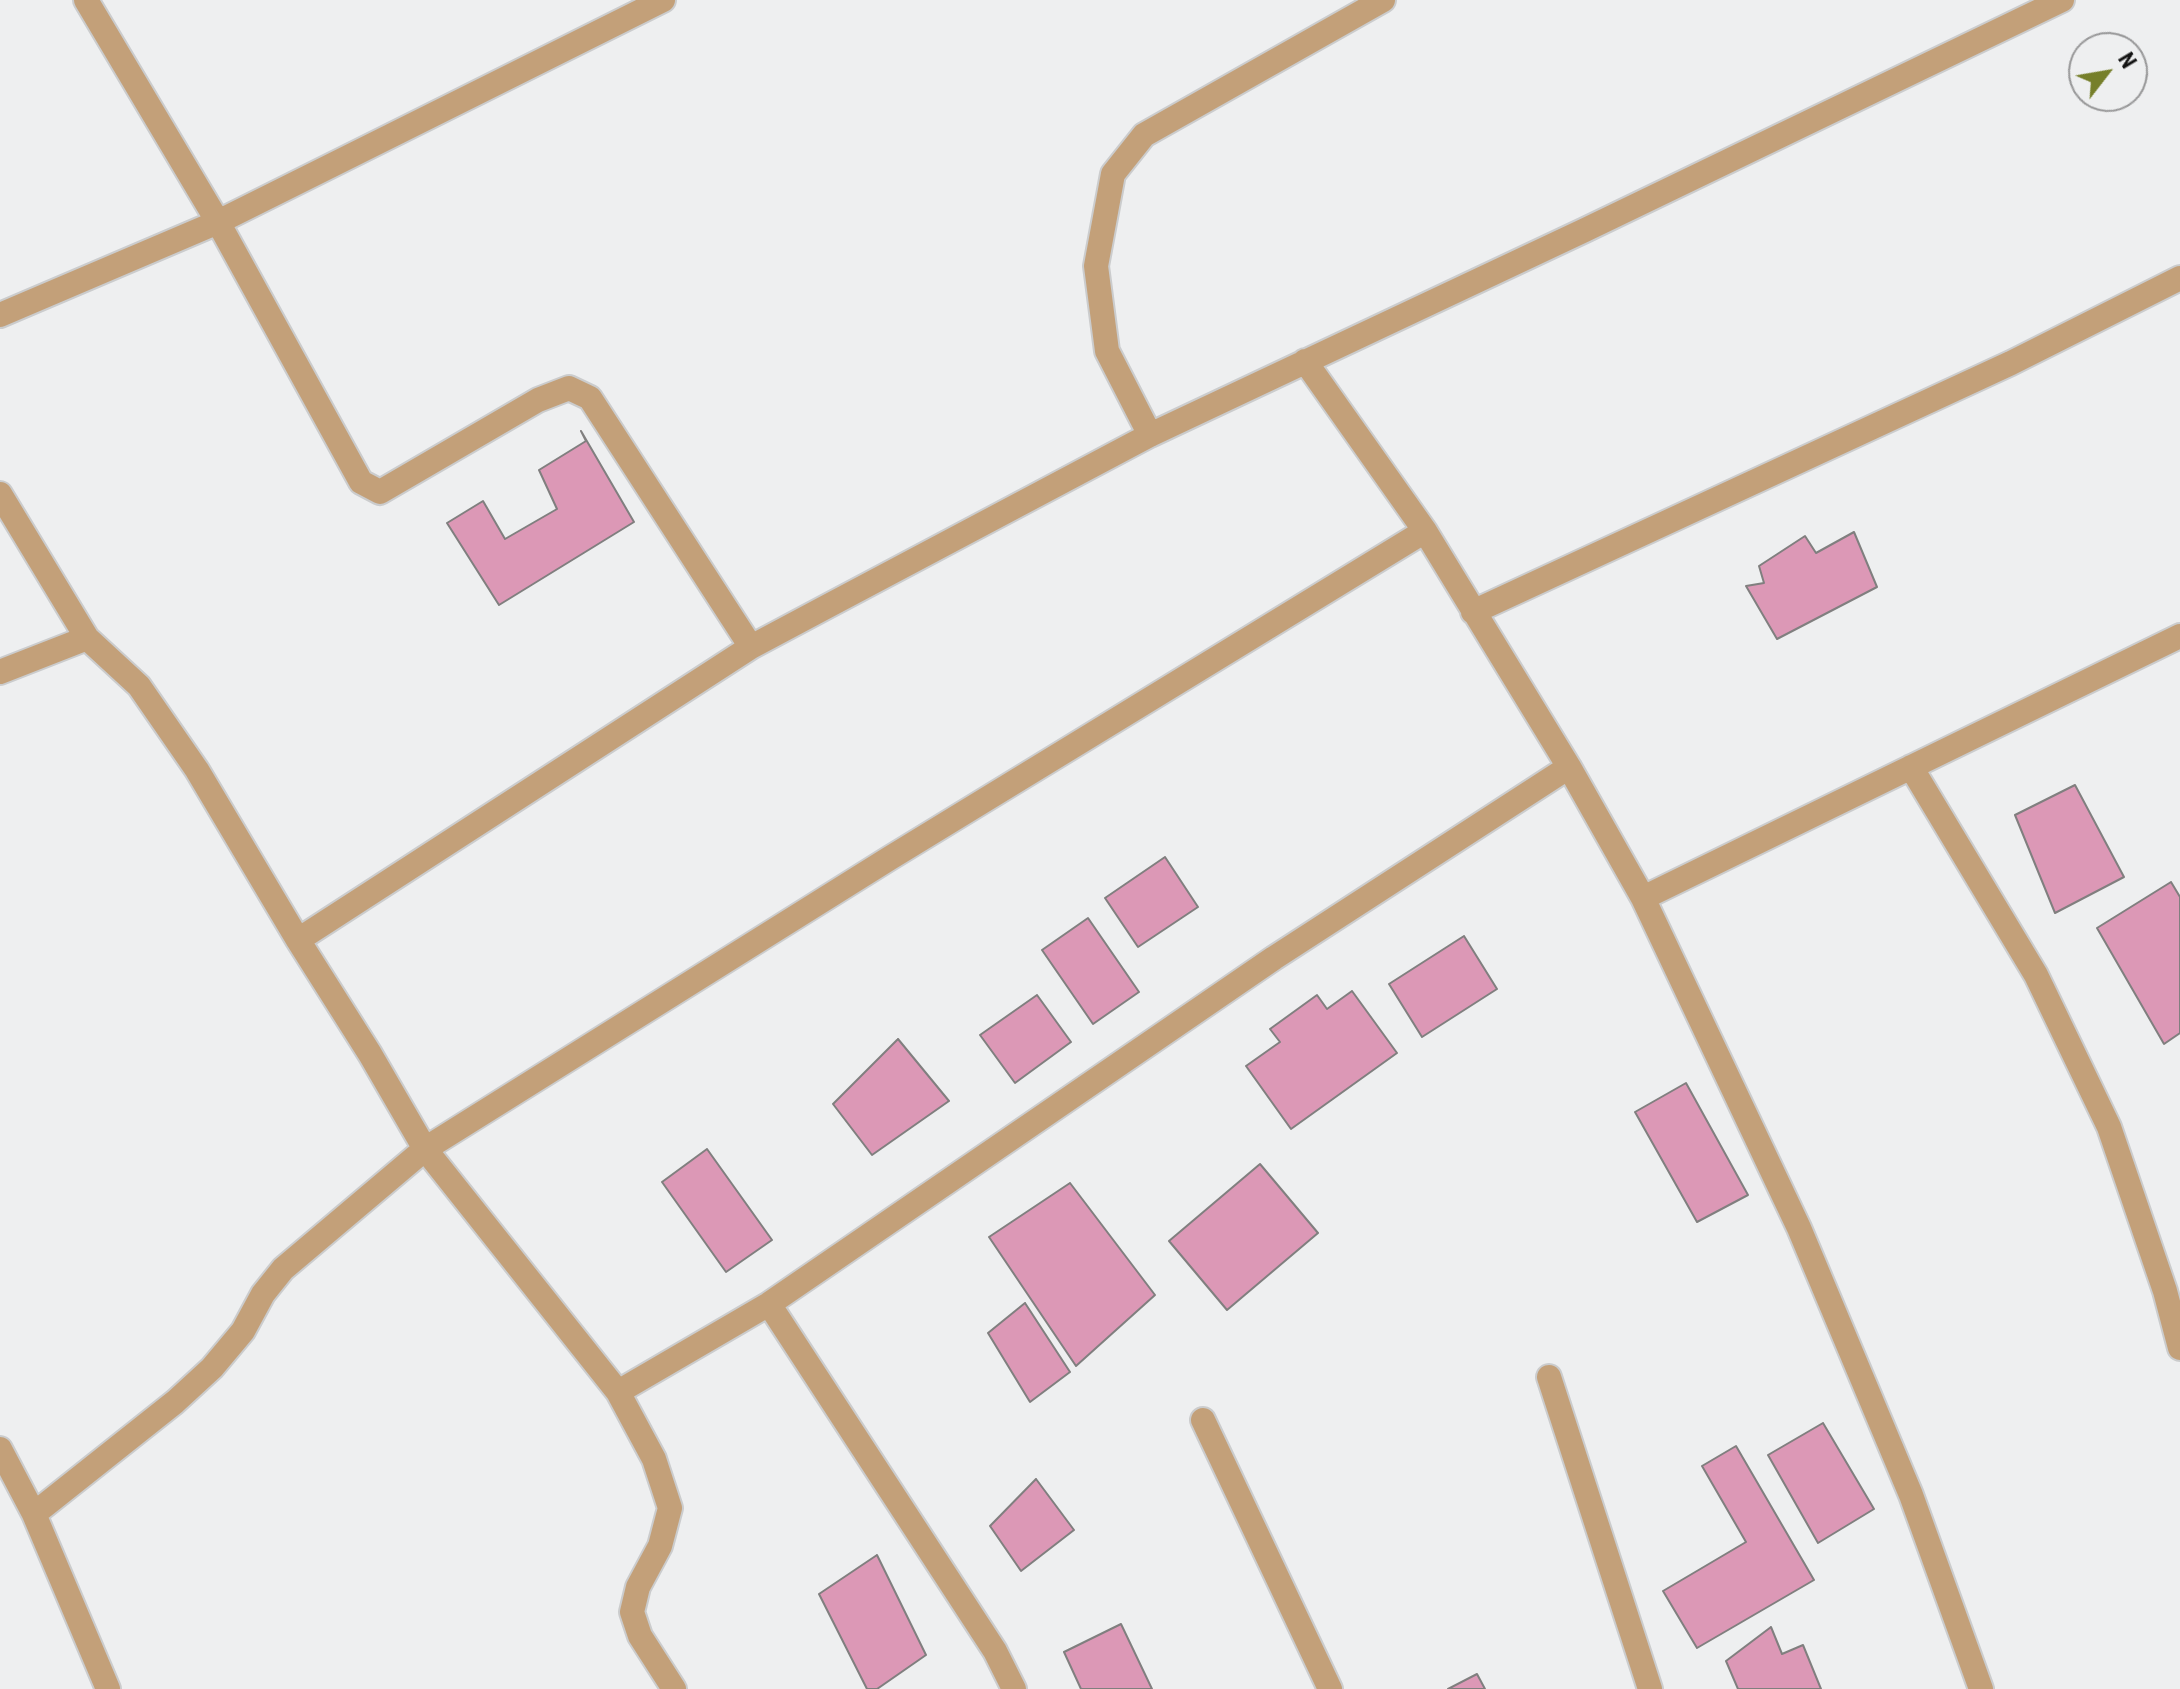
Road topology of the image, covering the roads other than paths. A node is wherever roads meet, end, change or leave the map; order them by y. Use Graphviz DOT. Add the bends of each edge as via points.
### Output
graph roads {
  1 [pos="86,0"];
  2 [pos="663,0"];
  3 [pos="1383,0"];
  4 [pos="2062,0"];
  5 [pos="218,222"];
  6 [pos="2180,278"];
  7 [pos="0,315"];
  8 [pos="1305,361"];
  9 [pos="1150,435"];
  10 [pos="0,494"];
  11 [pos="1425,531"];
  12 [pos="1473,612"];
  13 [pos="2180,636"];
  14 [pos="87,638"];
  15 [pos="751,647"];
  16 [pos="0,672"];
  17 [pos="1569,767"];
  18 [pos="1911,767"];
  19 [pos="1643,898"];
  20 [pos="298,940"];
  21 [pos="425,1149"];
  22 [pos="769,1304"];
  23 [pos="2180,1348"];
  24 [pos="1549,1377"];
  25 [pos="618,1392"];
  26 [pos="1203,1420"];
  27 [pos="0,1449"];
  28 [pos="34,1514"];
  29 [pos="108,1689"];
  30 [pos="674,1689"];
  31 [pos="1014,1689"];
  32 [pos="1330,1689"];
  33 [pos="1650,1689"];
  34 [pos="1981,1689"];
  1 -- 5 [label="street"];
  2 -- 5 [label="street"];
  3 -- 9 [label="street" via="1144,135 1113,174 1096,266 1107,351"];
  4 -- 8 [label="street"];
  5 -- 7 [label="street"];
  5 -- 15 [label="street" via="361,482 380,492 538,400 569,388 590,398"];
  6 -- 12 [label="street" via="2011,363"];
  8 -- 9 [label="street"];
  8 -- 11 [label="street"];
  9 -- 15 [label="street"];
  10 -- 14 [label="street"];
  11 -- 12 [label="street"];
  11 -- 21 [label="street"];
  12 -- 17 [label="street"];
  13 -- 18 [label="street"];
  14 -- 16 [label="street"];
  14 -- 20 [label="street" via="139,686 197,770"];
  15 -- 20 [label="street"];
  17 -- 19 [label="street"];
  17 -- 22 [label="street" via="1274,958"];
  18 -- 19 [label="street"];
  18 -- 23 [label="street" via="2036,975 2109,1127"];
  19 -- 34 [label="street" via="1805,1242 1911,1495"];
  20 -- 21 [label="street"];
  21 -- 25 [label="street"];
  21 -- 28 [label="street" via="283,1269 212,1368"];
  22 -- 25 [label="street"];
  22 -- 31 [label="street" via="995,1651"];
  24 -- 33 [label="street"];
  25 -- 30 [label="street" via="654,1459 670,1508 632,1612 640,1636"];
  26 -- 32 [label="street"];
  27 -- 28 [label="street"];
  28 -- 29 [label="street"];
}
